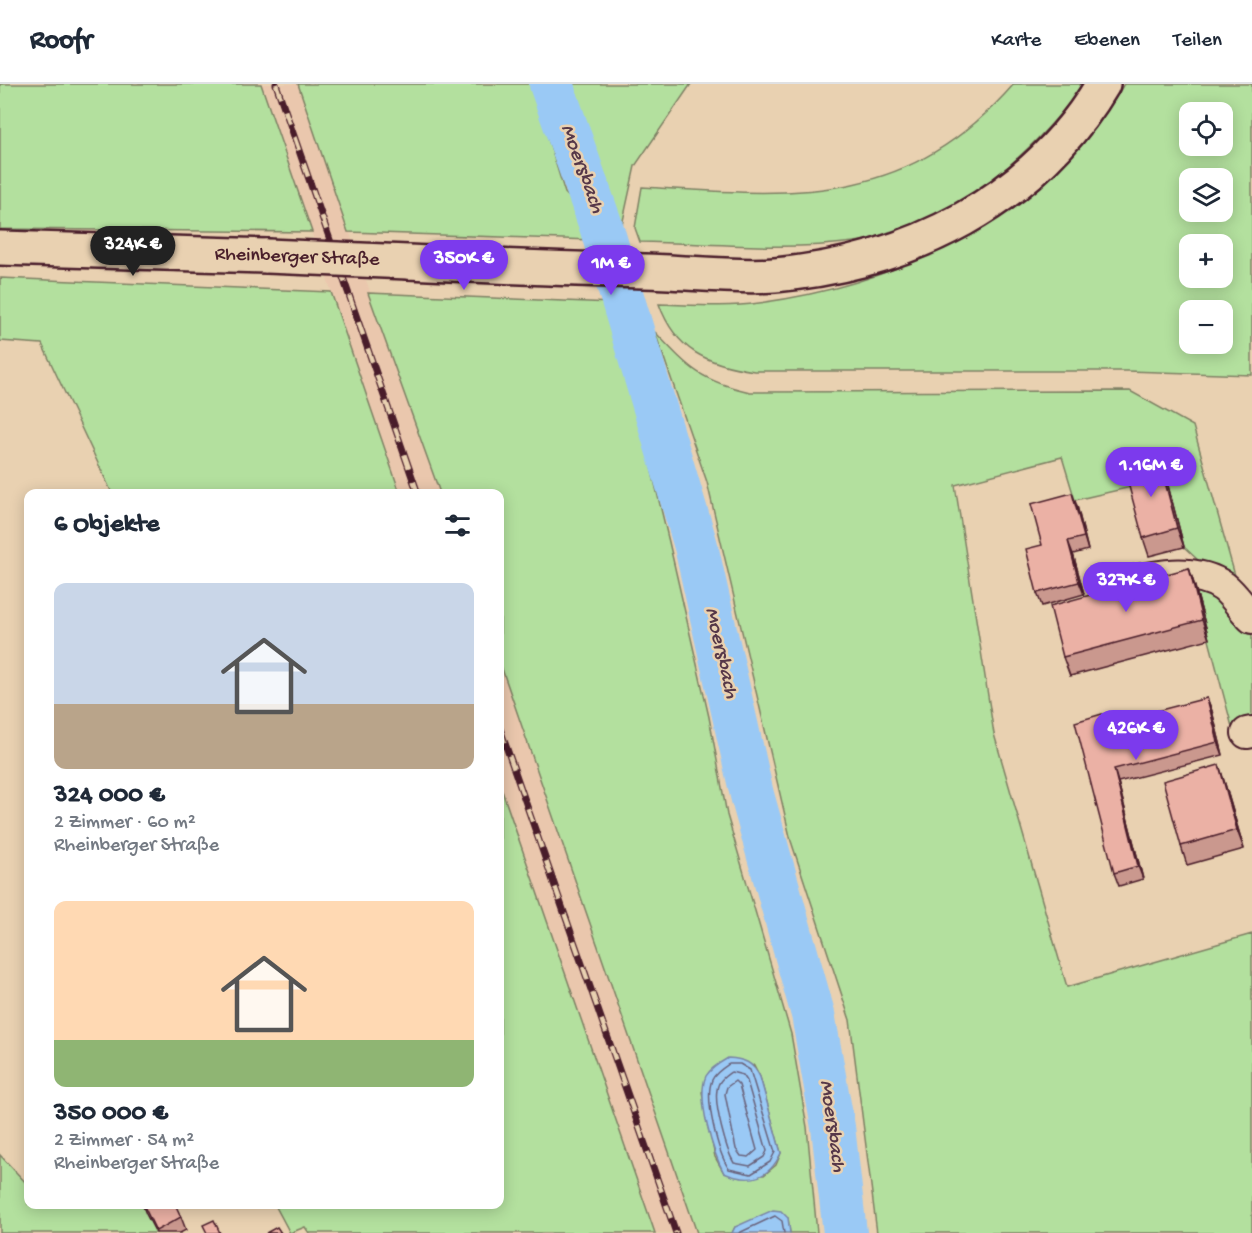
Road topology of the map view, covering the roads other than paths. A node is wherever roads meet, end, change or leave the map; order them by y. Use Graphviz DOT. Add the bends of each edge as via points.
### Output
graph roads {
  1 [pos="1103,84"];
  2 [pos="0,248"];
  3 [pos="1108,588"];
  4 [pos="1252,618"];
  1 -- 2 [label="main road, Rheinberger Straße, bridge" via="1074,128 1020,181 976,212 923,239 839,267 773,275"];
  3 -- 4 [label="lane" via="1140,578 1199,575 1224,588"];
}
